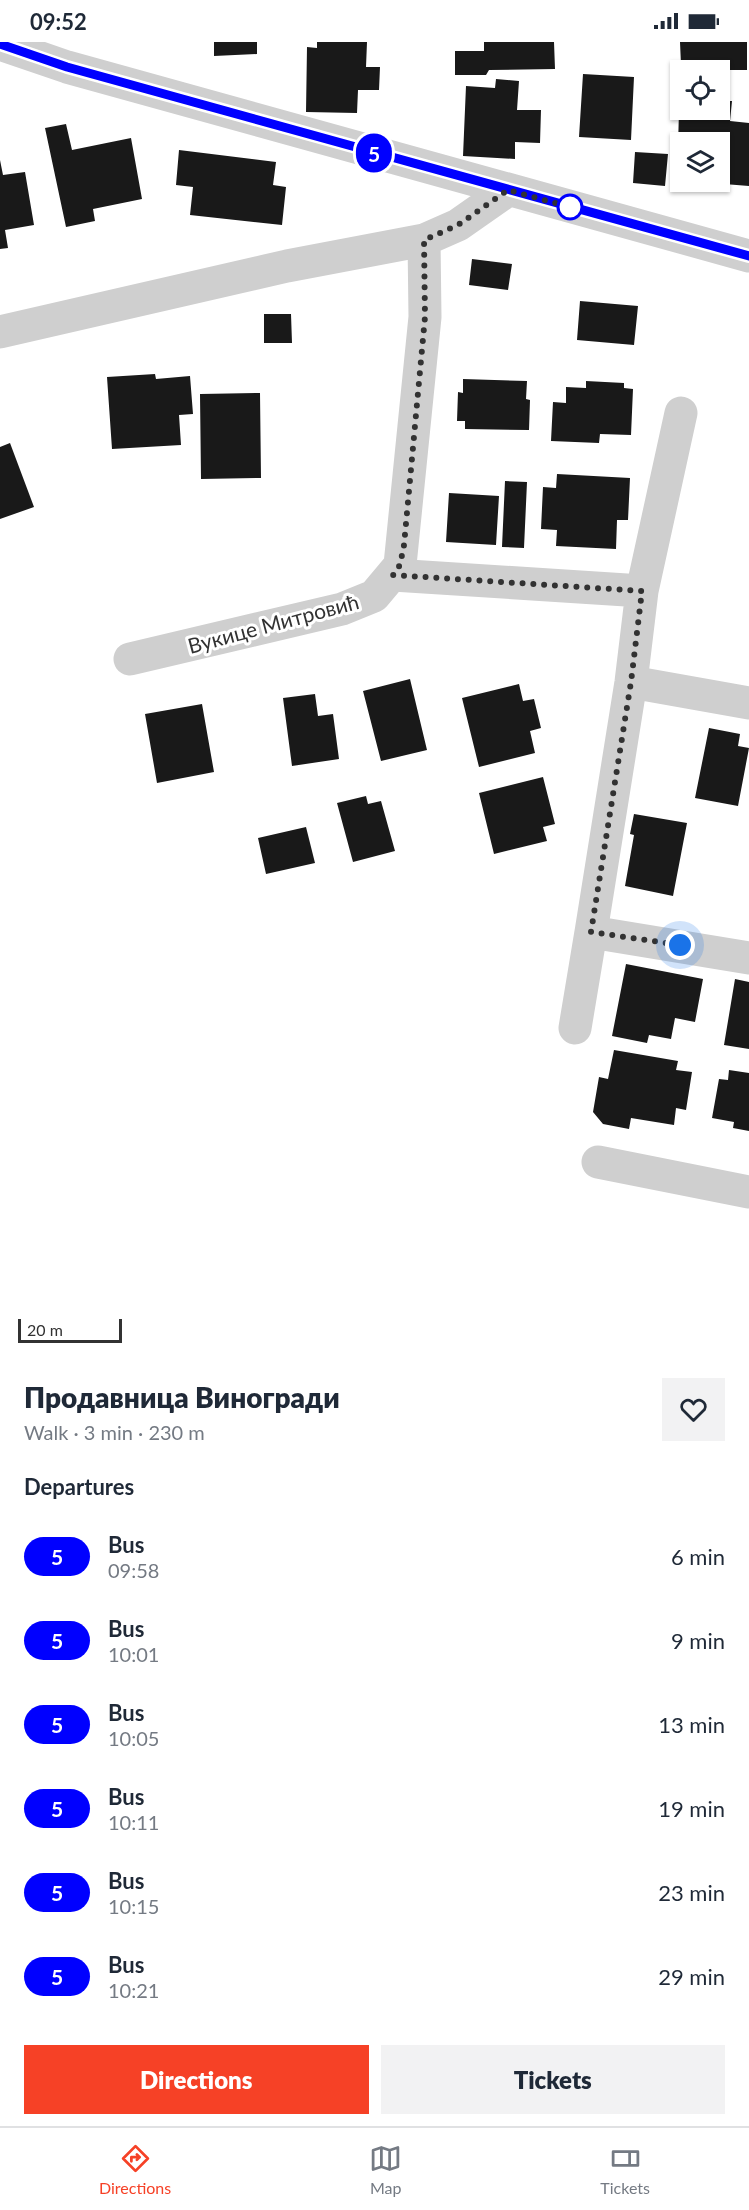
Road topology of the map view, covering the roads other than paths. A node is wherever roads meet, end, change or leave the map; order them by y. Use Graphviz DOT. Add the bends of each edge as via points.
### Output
graph roads {
  1 [pos="0,44"];
  2 [pos="39,52"];
  3 [pos="508,190"];
  4 [pos="424,240"];
  5 [pos="749,256"];
  6 [pos="0,332"];
  7 [pos="681,412"];
  8 [pos="393,575"];
  9 [pos="642,591"];
  10 [pos="130,659"];
  11 [pos="631,682"];
  12 [pos="749,703"];
  13 [pos="591,932"];
  14 [pos="749,958"];
  15 [pos="575,1028"];
  16 [pos="598,1162"];
  17 [pos="749,1192"];
  1 -- 2 [label="street"];
  2 -- 3 [label="street"];
  3 -- 4 [label="street" via="458,225"];
  3 -- 5 [label="street"];
  4 -- 6 [label="street" via="288,266"];
  4 -- 8 [label="street, Вукице Митровић" via="425,317 404,545 400,565"];
  7 -- 9 [label="street"];
  8 -- 9 [label="street"];
  8 -- 10 [label="street, Вукице Митровић" via="374,596 342,609"];
  9 -- 11 [label="street"];
  11 -- 12 [label="street"];
  11 -- 13 [label="street"];
  13 -- 14 [label="street"];
  13 -- 15 [label="street"];
  16 -- 17 [label="street"];
}
